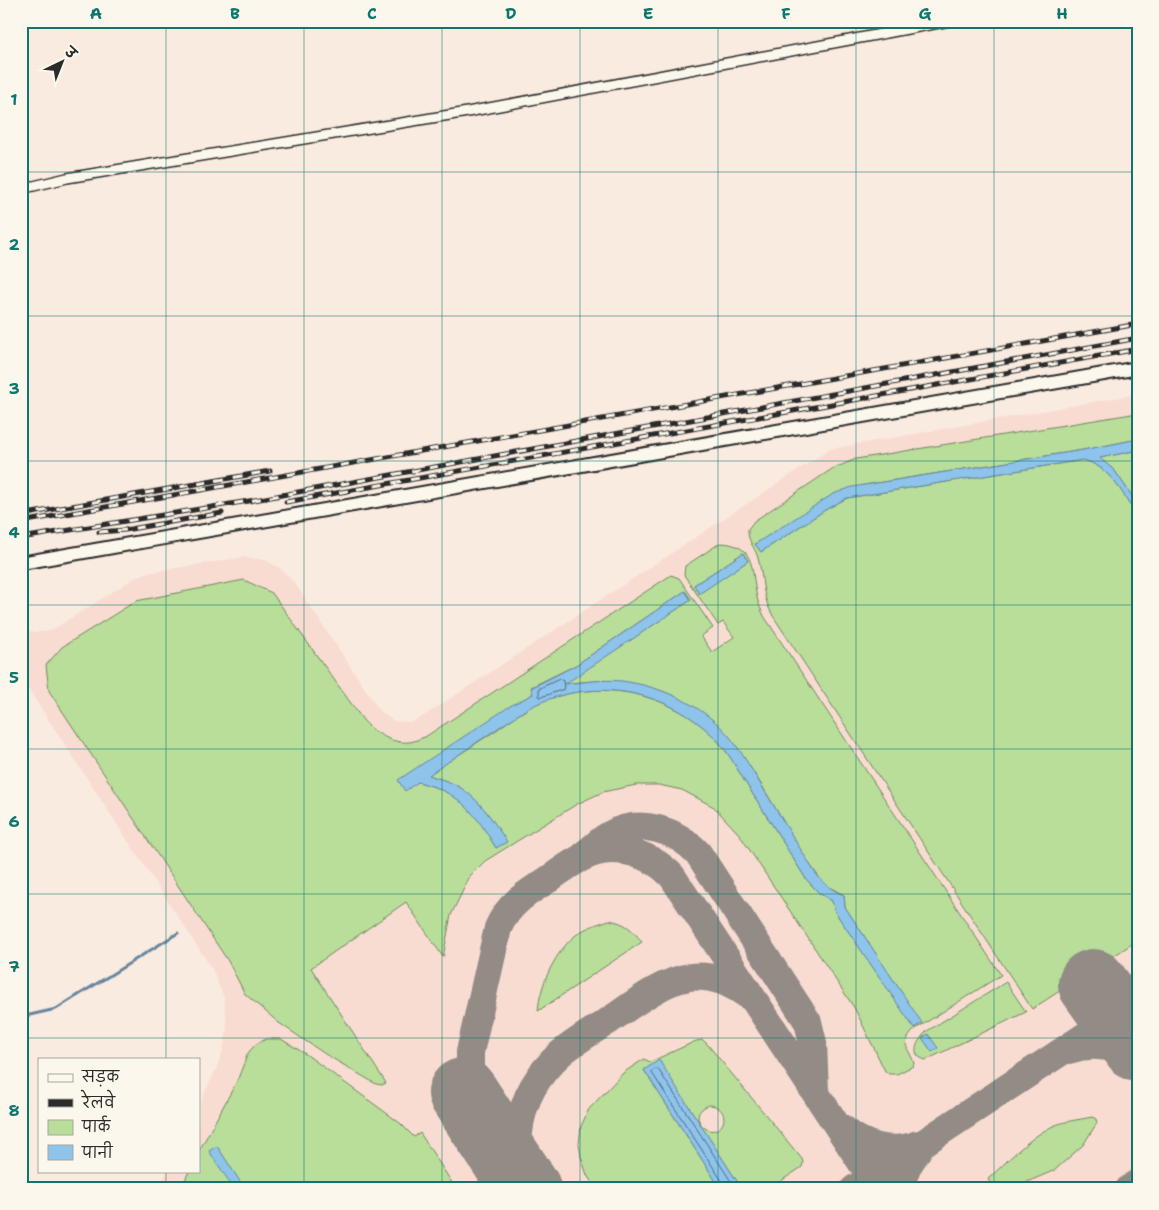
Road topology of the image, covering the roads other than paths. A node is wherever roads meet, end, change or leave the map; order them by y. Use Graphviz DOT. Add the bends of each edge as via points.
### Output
graph roads {
  1 [pos="950,21"];
  2 [pos="21,189"];
  3 [pos="1138,368"];
  4 [pos="21,563"];
  1 -- 2 [label="street" via="472,111 77,176"];
  3 -- 4 [label="street"];
}
